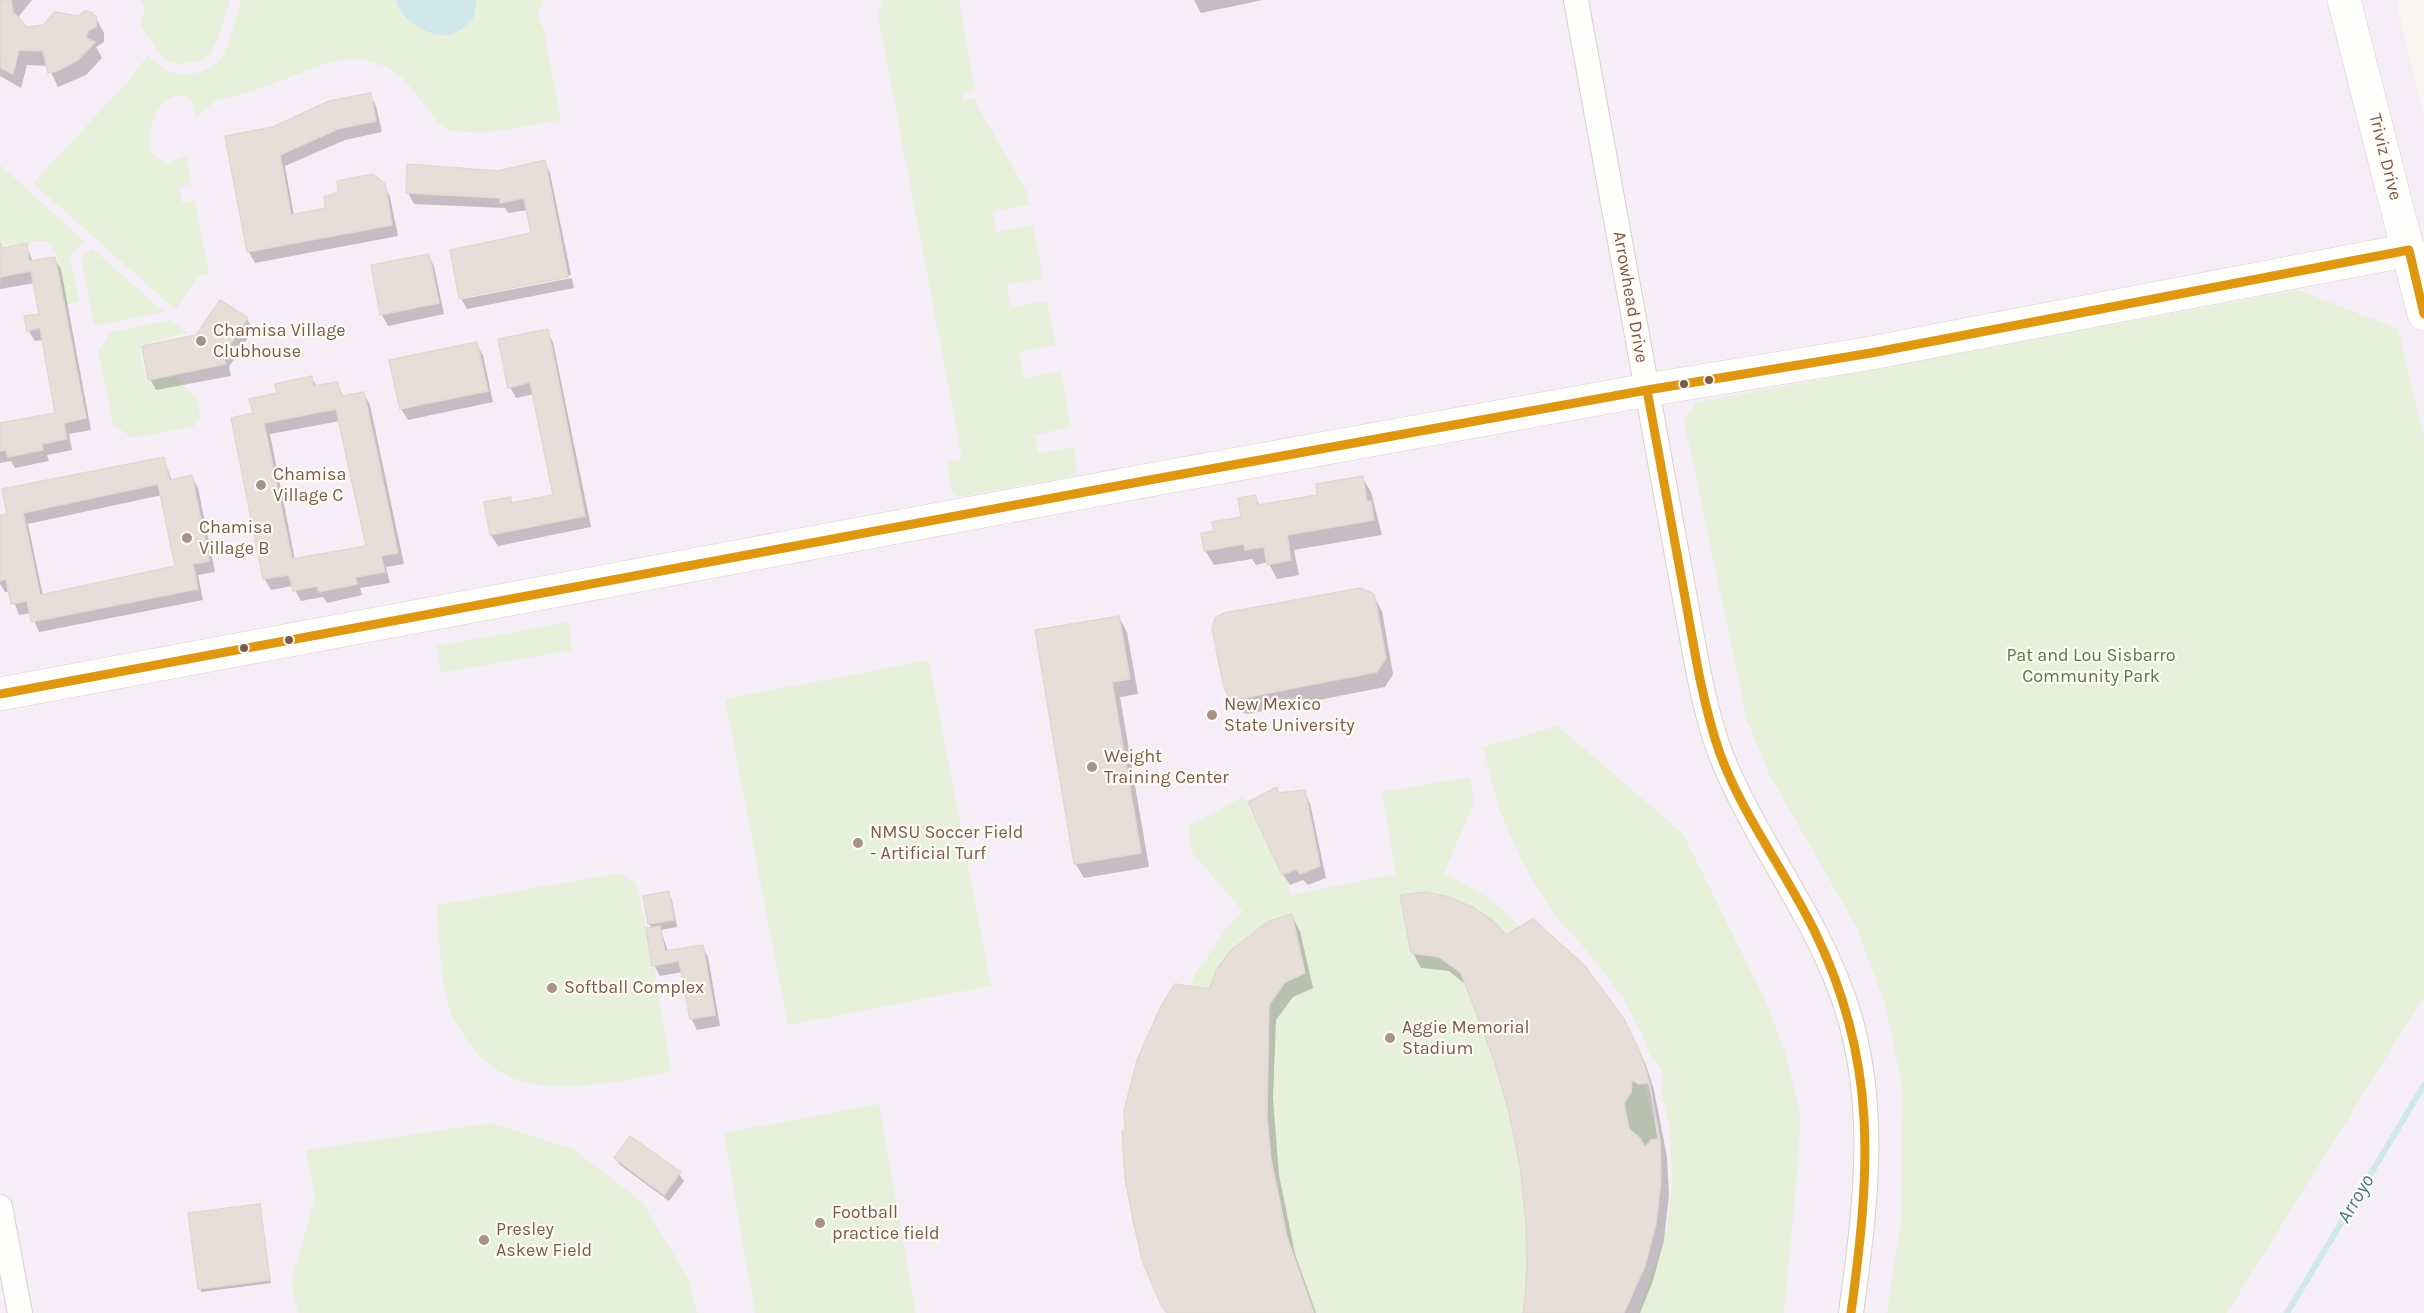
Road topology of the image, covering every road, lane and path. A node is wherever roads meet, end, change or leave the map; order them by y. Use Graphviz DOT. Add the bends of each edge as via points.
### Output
graph roads {
  1 [pos="1575,0"];
  2 [pos="2344,0"];
  3 [pos="2409,250"];
  4 [pos="2424,314"];
  5 [pos="1647,390"];
  6 [pos="0,694"];
  7 [pos="0,1207"];
  8 [pos="20,1313"];
  9 [pos="1851,1313"];
  1 -- 5 [label="street, Arrowhead Drive"];
  2 -- 3 [label="street, Triviz Drive"];
  3 -- 4 [label="street, Triviz Drive"];
  3 -- 5 [label="street" via="1870,353"];
  5 -- 6 [label="street"];
  5 -- 9 [label="street, Arrowhead Drive" via="1710,723 1733,783 1828,959 1857,1046 1864,1082 1868,1146"];
  7 -- 8 [label="street"];
}
